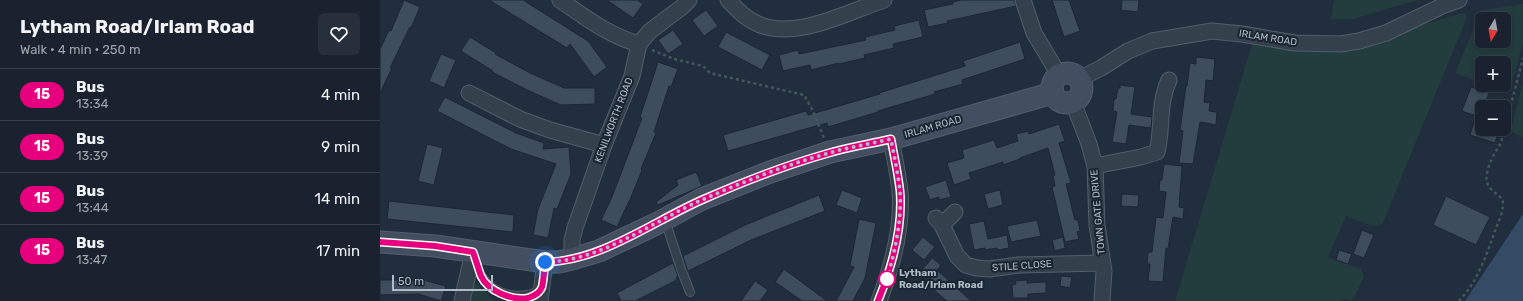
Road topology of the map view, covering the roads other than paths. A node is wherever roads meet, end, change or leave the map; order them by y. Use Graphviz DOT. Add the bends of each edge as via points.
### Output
graph roads {
  1 [pos="560,0"];
  2 [pos="689,0"];
  3 [pos="728,0"];
  4 [pos="884,0"];
  5 [pos="1023,0"];
  6 [pos="1459,0"];
  7 [pos="639,44"];
  8 [pos="1169,80"];
  9 [pos="1064,82"];
  10 [pos="469,93"];
  11 [pos="1073,102"];
  12 [pos="891,139"];
  13 [pos="604,145"];
  14 [pos="1095,166"];
  15 [pos="956,212"];
  16 [pos="665,219"];
  17 [pos="380,242"];
  18 [pos="473,252"];
  19 [pos="572,259"];
  20 [pos="545,262"];
  21 [pos="1102,263"];
  22 [pos="690,292"];
  23 [pos="541,295"];
  24 [pos="462,301"];
  25 [pos="878,301"];
  26 [pos="1102,301"];
  1 -- 7 [label="street" via="623,40"];
  2 -- 7 [label="street, KENILWORTH ROAD" via="650,31"];
  3 -- 4 [label="street" via="754,23 782,29 820,24"];
  5 -- 9 [label="street" via="1034,33"];
  6 -- 9 [label="street, IRLAM ROAD" via="1386,33 1340,44 1295,43 1212,31 1158,40 1128,51 1101,68"];
  7 -- 13 [label="street, KENILWORTH ROAD" via="632,76"];
  8 -- 14 [label="street" via="1163,95 1156,152"];
  9 -- 11 [label="street" via="1082,87 1079,96"];
  9 -- 12 [label="street, IRLAM ROAD"];
  10 -- 13 [label="street" via="520,119"];
  11 -- 14 [label="street, TOWN GATE DRIVE"];
  12 -- 16 [label="street, IRLAM ROAD" via="830,152 770,172 702,200"];
  12 -- 25 [label="street" via="900,192 900,216 890,268"];
  13 -- 19 [label="street, KENILWORTH ROAD" via="575,228"];
  14 -- 21 [label="street, TOWN GATE DRIVE"];
  15 -- 21 [label="street, STILE CLOSE" via="939,221 957,256 966,265 989,269 1019,265"];
  16 -- 19 [label="street, IRLAM ROAD" via="599,250"];
  16 -- 22 [label="lane"];
  17 -- 18 [label="street, IRLAM ROAD"];
  18 -- 20 [label="street, IRLAM ROAD"];
  18 -- 23 [label="lane" via="482,277 500,294 517,300"];
  18 -- 24 [label="street"];
  19 -- 20 [label="street, IRLAM ROAD"];
  20 -- 23 [label="street"];
  21 -- 26 [label="street, TOWN GATE DRIVE"];
}
